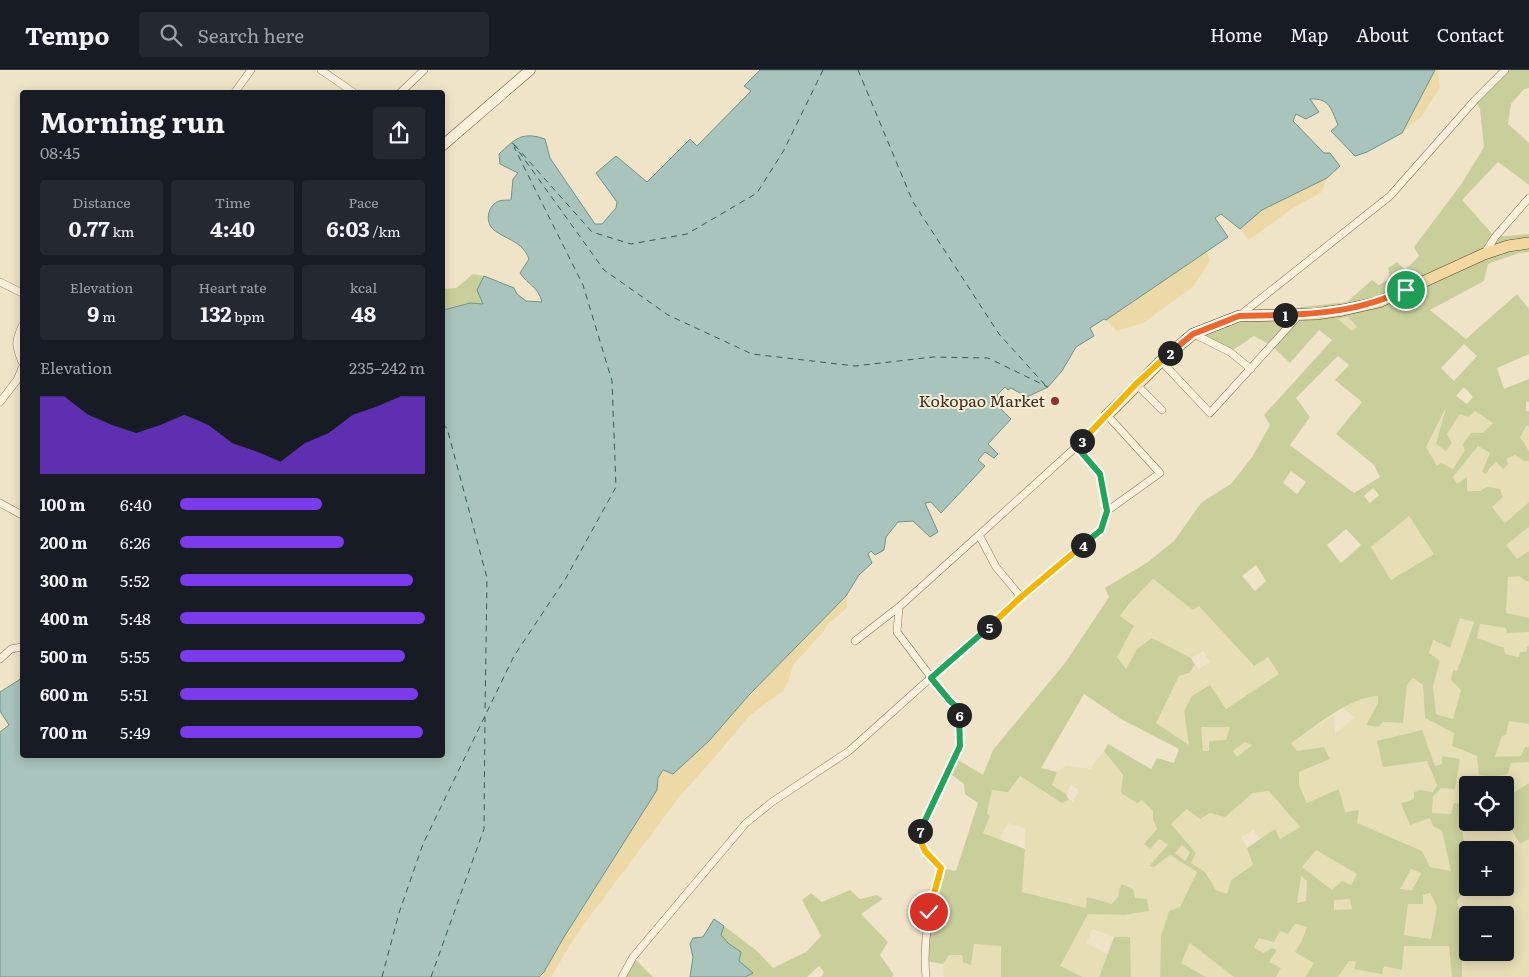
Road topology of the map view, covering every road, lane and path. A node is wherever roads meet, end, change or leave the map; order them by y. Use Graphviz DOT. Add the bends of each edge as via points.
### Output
graph roads {
  1 [pos="251,70"];
  2 [pos="320,70"];
  3 [pos="424,70"];
  4 [pos="530,70"];
  5 [pos="1505,70"];
  6 [pos="237,90"];
  7 [pos="350,90"];
  8 [pos="403,90"];
  9 [pos="445,143"];
  10 [pos="1529,198"];
  11 [pos="1529,243"];
  12 [pos="1484,254"];
  13 [pos="0,282"];
  14 [pos="20,292"];
  15 [pos="1300,314"];
  16 [pos="1239,316"];
  17 [pos="20,330"];
  18 [pos="1193,334"];
  19 [pos="20,357"];
  20 [pos="1160,361"];
  21 [pos="1250,369"];
  22 [pos="20,373"];
  23 [pos="1136,384"];
  24 [pos="0,402"];
  25 [pos="1162,410"];
  26 [pos="1107,415"];
  27 [pos="1076,446"];
  28 [pos="0,504"];
  29 [pos="1107,511"];
  30 [pos="20,514"];
  31 [pos="979,535"];
  32 [pos="1021,597"];
  33 [pos="899,607"];
  34 [pos="855,641"];
  35 [pos="20,647"];
  36 [pos="0,659"];
  37 [pos="931,678"];
  38 [pos="622,977"];
  39 [pos="926,977"];
  1 -- 6 [label="street"];
  2 -- 7 [label="street"];
  3 -- 8 [label="street"];
  4 -- 9 [label="main road"];
  5 -- 16 [label="street" via="1390,196"];
  10 -- 12 [label="street"];
  11 -- 12 [label="main road"];
  12 -- 15 [label="main road" via="1379,302 1343,310"];
  13 -- 14 [label="street"];
  15 -- 16 [label="main road"];
  15 -- 21 [label="street"];
  16 -- 18 [label="main road"];
  17 -- 19 [label="street" via="16,347"];
  18 -- 20 [label="main road"];
  18 -- 21 [label="street" via="1230,352"];
  20 -- 21 [label="street" via="1210,414"];
  20 -- 23 [label="main road"];
  22 -- 24 [label="street"];
  23 -- 25 [label="street"];
  23 -- 26 [label="main road"];
  26 -- 27 [label="street"];
  26 -- 29 [label="street" via="1160,473"];
  27 -- 29 [label="street" via="1100,474"];
  27 -- 31 [label="street"];
  28 -- 30 [label="street"];
  29 -- 32 [label="street" via="1101,530"];
  31 -- 32 [label="street" via="996,568"];
  31 -- 33 [label="street"];
  32 -- 37 [label="street"];
  33 -- 34 [label="street"];
  33 -- 37 [label="street" via="897,632"];
  35 -- 36 [label="street" via="12,649"];
  37 -- 38 [label="street" via="849,751 746,823 633,957"];
  37 -- 39 [label="street" via="959,709 960,746 918,835 925,851 941,868 926,932"];
}
